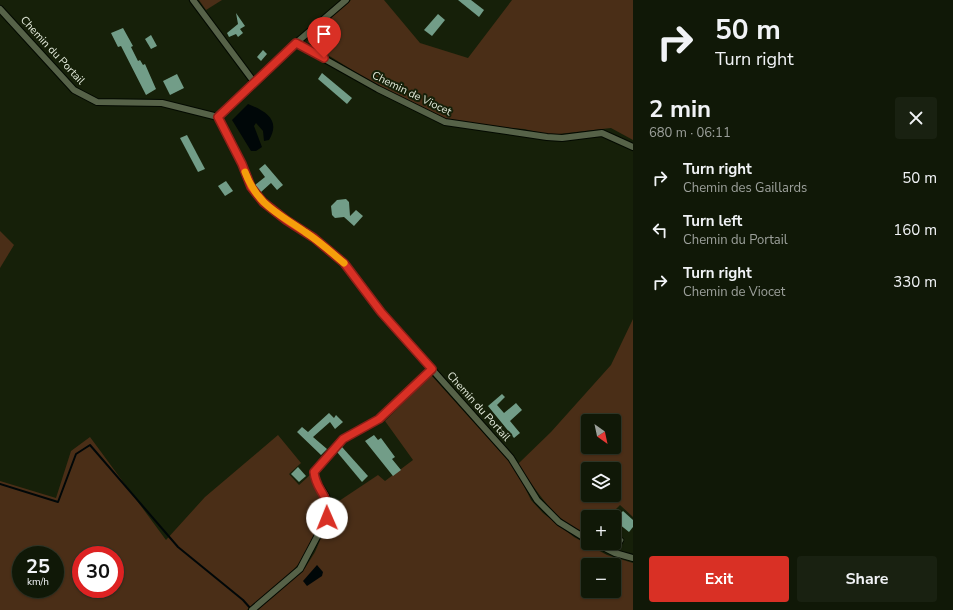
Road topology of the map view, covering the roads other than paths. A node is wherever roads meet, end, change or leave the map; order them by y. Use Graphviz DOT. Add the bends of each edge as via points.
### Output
graph roads {
  1 [pos="193,0"];
  2 [pos="346,0"];
  3 [pos="0,9"];
  4 [pos="296,43"];
  5 [pos="254,82"];
  6 [pos="218,117"];
  7 [pos="633,148"];
  8 [pos="432,369"];
  9 [pos="581,536"];
  10 [pos="609,550"];
  11 [pos="617,550"];
  12 [pos="615,553"];
  13 [pos="633,558"];
  14 [pos="252,610"];
  1 -- 5 [label="street"];
  2 -- 4 [label="street"];
  3 -- 6 [label="street, Chemin du Portail" via="74,90 86,97 97,102 162,103"];
  4 -- 5 [label="street"];
  4 -- 7 [label="street, Chemin de Viocet" via="378,89 445,122 546,137 562,138 602,133"];
  5 -- 6 [label="street"];
  6 -- 8 [label="street, Chemin du Portail" via="251,187 263,202 344,263 381,312"];
  8 -- 9 [label="street, Chemin du Portail" via="511,458 538,500 559,522"];
  8 -- 14 [label="street" via="379,419 343,439 314,472 329,506 327,518 300,569"];
  10 -- 12 [label="street"];
  11 -- 12 [label="lane"];
  12 -- 13 [label="street"];
}
